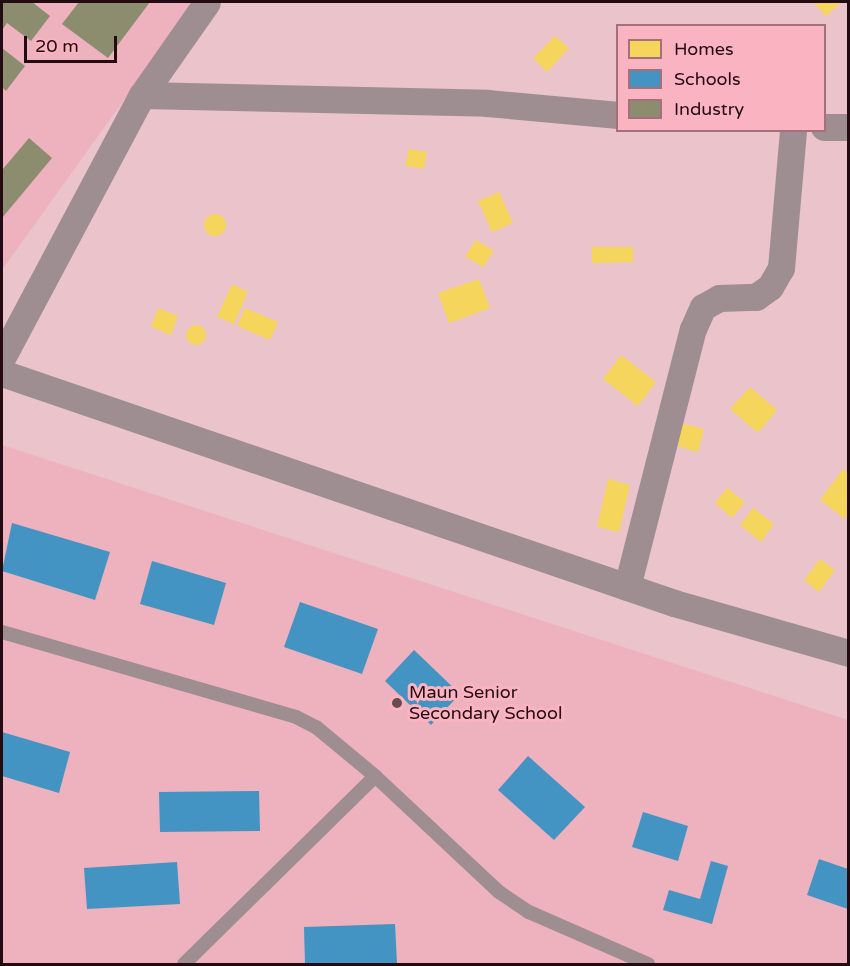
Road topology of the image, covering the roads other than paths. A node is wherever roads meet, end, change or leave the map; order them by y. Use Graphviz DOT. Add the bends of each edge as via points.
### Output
graph roads {
  1 [pos="207,2"];
  2 [pos="142,95"];
  3 [pos="616,115"];
  4 [pos="826,127"];
  5 [pos="849,127"];
  6 [pos="793,132"];
  7 [pos="2,358"];
  8 [pos="2,373"];
  9 [pos="627,586"];
  10 [pos="2,632"];
  11 [pos="849,653"];
  12 [pos="375,776"];
  13 [pos="184,964"];
  14 [pos="648,964"];
  1 -- 2 [label="street"];
  2 -- 3 [label="street" via="487,104"];
  2 -- 7 [label="street"];
  4 -- 5 [label="street"];
  6 -- 9 [label="street" via="780,268 770,287 756,297 720,297 703,307 693,329"];
  8 -- 9 [label="street"];
  9 -- 11 [label="street"];
  10 -- 12 [label="lane" via="296,717 316,727"];
  12 -- 13 [label="lane"];
  12 -- 14 [label="lane" via="499,892 529,912"];
}
